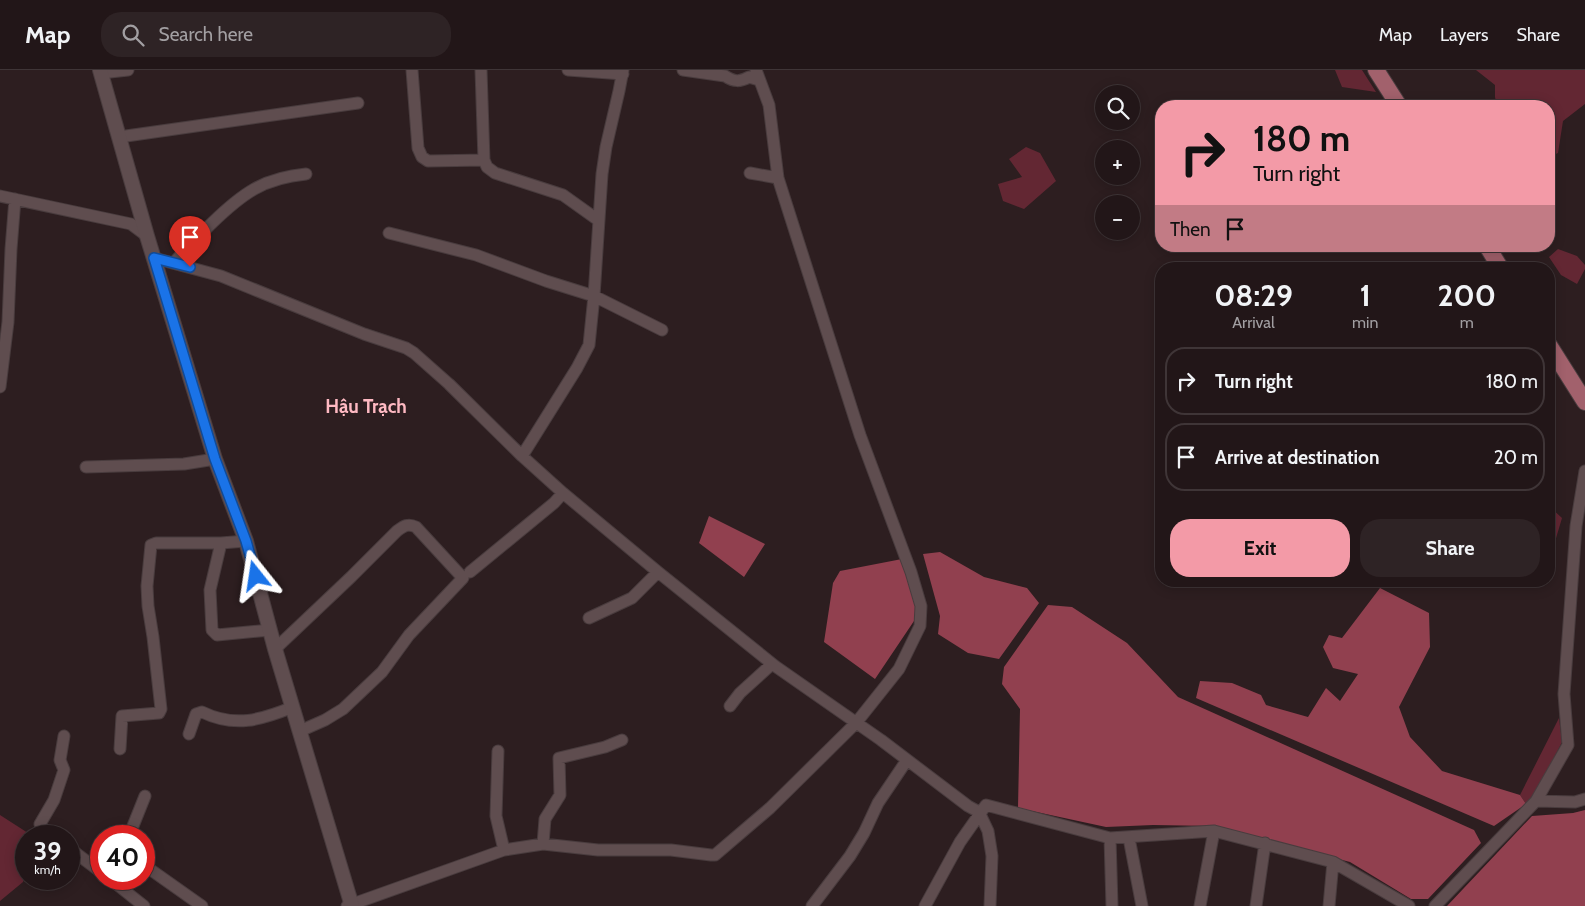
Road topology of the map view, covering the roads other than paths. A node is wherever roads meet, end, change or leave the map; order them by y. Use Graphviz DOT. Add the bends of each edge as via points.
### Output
graph roads {
  1 [pos="128,70"];
  2 [pos="412,70"];
  3 [pos="481,70"];
  4 [pos="568,70"];
  5 [pos="683,70"];
  6 [pos="1376,70"];
  7 [pos="100,72"];
  8 [pos="623,72"];
  9 [pos="758,75"];
  10 [pos="1395,100"];
  11 [pos="358,103"];
  12 [pos="119,137"];
  13 [pos="484,160"];
  14 [pos="750,173"];
  15 [pos="306,174"];
  16 [pos="778,178"];
  17 [pos="0,196"];
  18 [pos="15,199"];
  19 [pos="598,220"];
  20 [pos="389,233"];
  21 [pos="147,236"];
  22 [pos="154,258"];
  23 [pos="174,263"];
  24 [pos="594,296"];
  25 [pos="662,330"];
  26 [pos="1555,354"];
  27 [pos="0,387"];
  28 [pos="1585,402"];
  29 [pos="522,456"];
  30 [pos="215,459"];
  31 [pos="86,467"];
  32 [pos="1585,471"];
  33 [pos="563,493"];
  34 [pos="246,541"];
  35 [pos="222,543"];
  36 [pos="470,572"];
  37 [pos="658,572"];
  38 [pos="589,618"];
  39 [pos="270,630"];
  40 [pos="275,649"];
  41 [pos="772,664"];
  42 [pos="730,706"];
  43 [pos="293,708"];
  44 [pos="856,724"];
  45 [pos="300,731"];
  46 [pos="189,734"];
  47 [pos="64,736"];
  48 [pos="622,740"];
  49 [pos="120,749"];
  50 [pos="498,751"];
  51 [pos="907,760"];
  52 [pos="145,796"];
  53 [pos="1585,799"];
  54 [pos="1536,801"];
  55 [pos="980,812"];
  56 [pos="40,825"];
  57 [pos="133,825"];
  58 [pos="1214,831"];
  59 [pos="1110,838"];
  60 [pos="1129,838"];
  61 [pos="1265,843"];
  62 [pos="543,844"];
  63 [pos="504,850"];
  64 [pos="1333,862"];
  65 [pos="155,873"];
  66 [pos="124,890"];
  67 [pos="144,906"];
  68 [pos="202,906"];
  69 [pos="350,906"];
  70 [pos="812,906"];
  71 [pos="925,906"];
  72 [pos="990,906"];
  73 [pos="1112,906"];
  74 [pos="1142,906"];
  75 [pos="1200,906"];
  76 [pos="1256,906"];
  77 [pos="1329,906"];
  78 [pos="1409,906"];
  79 [pos="1435,906"];
  1 -- 7 [label="street"];
  2 -- 13 [label="street" via="418,148 422,157 428,161"];
  3 -- 13 [label="street"];
  4 -- 8 [label="street"];
  5 -- 9 [label="street" via="725,76 740,82"];
  6 -- 10 [label="main road"];
  7 -- 12 [label="street"];
  8 -- 19 [label="street" via="606,147"];
  9 -- 16 [label="street" via="769,106"];
  11 -- 12 [label="street"];
  12 -- 21 [label="street"];
  13 -- 19 [label="street" via="495,173 563,195"];
  14 -- 16 [label="street"];
  15 -- 23 [label="street" via="246,192"];
  16 -- 44 [label="street" via="860,435 921,606 920,626 899,669"];
  17 -- 18 [label="street"];
  18 -- 21 [label="street" via="131,224"];
  18 -- 27 [label="street" via="8,322"];
  19 -- 24 [label="street"];
  20 -- 24 [label="street" via="476,255"];
  21 -- 22 [label="street"];
  22 -- 23 [label="street"];
  22 -- 30 [label="street"];
  23 -- 29 [label="street" via="221,276 406,348 449,384"];
  24 -- 25 [label="street"];
  24 -- 29 [label="street" via="586,354"];
  26 -- 28 [label="main road"];
  29 -- 33 [label="street"];
  30 -- 31 [label="street" via="184,464"];
  30 -- 34 [label="street"];
  32 -- 54 [label="street" via="1576,526 1564,694 1568,744"];
  33 -- 36 [label="street"];
  33 -- 37 [label="street"];
  34 -- 35 [label="street"];
  34 -- 39 [label="street"];
  35 -- 39 [label="street" via="210,590 212,630 217,635"];
  35 -- 49 [label="street" via="151,545 148,606 162,709 159,713 122,716"];
  37 -- 38 [label="street" via="632,598"];
  37 -- 41 [label="street"];
  39 -- 40 [label="street"];
  40 -- 43 [label="street"];
  40 -- 45 [label="street" via="406,525 416,527 463,578 409,635 382,672 343,709"];
  41 -- 42 [label="street"];
  41 -- 44 [label="street"];
  43 -- 45 [label="street"];
  43 -- 46 [label="street" via="253,721 223,720 202,712 196,714"];
  44 -- 51 [label="street"];
  44 -- 62 [label="street" via="770,808 711,856 671,850 598,850"];
  45 -- 69 [label="street"];
  47 -- 56 [label="street" via="60,760 64,770 54,800"];
  48 -- 62 [label="street" via="559,758 560,795 545,819"];
  50 -- 63 [label="street" via="496,816"];
  51 -- 55 [label="street"];
  51 -- 70 [label="street" via="878,803 854,850"];
  52 -- 57 [label="street"];
  53 -- 54 [label="street" via="1575,802"];
  54 -- 79 [label="street"];
  55 -- 59 [label="street" via="986,805"];
  55 -- 71 [label="street"];
  55 -- 72 [label="street" via="988,831 992,856"];
  58 -- 60 [label="street"];
  58 -- 61 [label="street"];
  58 -- 75 [label="street"];
  59 -- 60 [label="street"];
  59 -- 73 [label="street"];
  60 -- 74 [label="street"];
  61 -- 64 [label="street"];
  61 -- 76 [label="street"];
  62 -- 63 [label="street"];
  63 -- 69 [label="street"];
  64 -- 77 [label="street"];
  64 -- 78 [label="street"];
  65 -- 68 [label="street"];
  66 -- 67 [label="street"];
}
